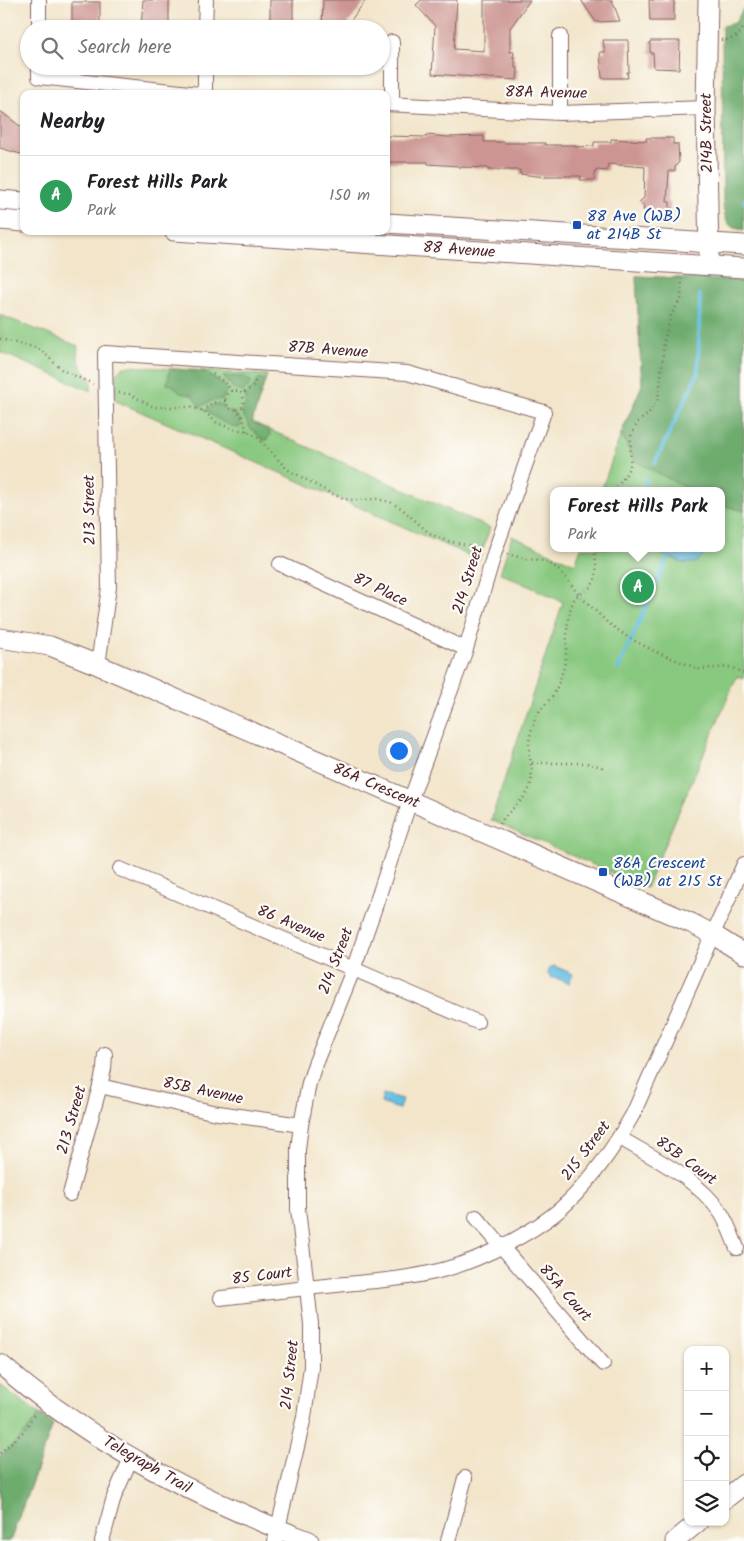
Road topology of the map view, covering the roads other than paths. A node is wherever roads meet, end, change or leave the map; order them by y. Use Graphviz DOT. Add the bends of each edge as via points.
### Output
graph roads {
  1 [pos="40,0"];
  2 [pos="206,0"];
  3 [pos="708,0"];
  4 [pos="39,20"];
  5 [pos="205,20"];
  6 [pos="560,36"];
  7 [pos="392,42"];
  8 [pos="61,75"];
  9 [pos="205,75"];
  10 [pos="171,90"];
  11 [pos="205,90"];
  12 [pos="390,90"];
  13 [pos="390,104"];
  14 [pos="706,108"];
  15 [pos="560,113"];
  16 [pos="0,200"];
  17 [pos="20,202"];
  18 [pos="0,220"];
  19 [pos="20,222"];
  20 [pos="390,222"];
  21 [pos="236,235"];
  22 [pos="709,242"];
  23 [pos="744,244"];
  24 [pos="709,266"];
  25 [pos="744,268"];
  26 [pos="105,353"];
  27 [pos="544,412"];
  28 [pos="280,564"];
  29 [pos="0,638"];
  30 [pos="466,649"];
  31 [pos="98,665"];
  32 [pos="410,801"];
  33 [pos="744,864"];
  34 [pos="120,869"];
  35 [pos="712,934"];
  36 [pos="744,954"];
  37 [pos="352,970"];
  38 [pos="477,1022"];
  39 [pos="105,1054"];
  40 [pos="100,1086"];
  41 [pos="301,1125"];
  42 [pos="620,1138"];
  43 [pos="70,1194"];
  44 [pos="476,1217"];
  45 [pos="500,1247"];
  46 [pos="737,1248"];
  47 [pos="308,1288"];
  48 [pos="221,1298"];
  49 [pos="0,1364"];
  50 [pos="603,1364"];
  51 [pos="131,1458"];
  52 [pos="465,1478"];
  53 [pos="744,1484"];
  54 [pos="729,1496"];
  55 [pos="693,1526"];
  56 [pos="277,1535"];
  57 [pos="102,1541"];
  58 [pos="309,1541"];
  59 [pos="448,1541"];
  60 [pos="675,1541"];
  1 -- 4 [label="street"];
  2 -- 5 [label="street"];
  3 -- 14 [label="street, 214B Street"];
  6 -- 15 [label="street"];
  7 -- 12 [label="street"];
  8 -- 10 [label="street"];
  9 -- 11 [label="street"];
  13 -- 15 [label="street, 88A Avenue"];
  14 -- 15 [label="street, 88A Avenue"];
  14 -- 22 [label="street, 214B Street"];
  16 -- 17 [label="street"];
  18 -- 19 [label="street"];
  20 -- 22 [label="street, 88 Avenue"];
  21 -- 24 [label="street, 88 Avenue"];
  22 -- 23 [label="street, 88 Avenue"];
  22 -- 24 [label="street, 214B Street"];
  24 -- 25 [label="street, 88 Avenue"];
  26 -- 27 [label="street, 87B Avenue" via="407,373"];
  26 -- 31 [label="street, 213 Street" via="109,587"];
  27 -- 30 [label="street, 214 Street" via="495,551"];
  28 -- 30 [label="street, 87 Place"];
  29 -- 31 [label="street, 86A Crescent" via="50,646"];
  30 -- 32 [label="street, 214 Street"];
  31 -- 32 [label="street, 86A Crescent"];
  32 -- 35 [label="street, 86A Crescent"];
  32 -- 37 [label="street, 214 Street"];
  33 -- 35 [label="street, 215 Street"];
  34 -- 37 [label="street, 86 Avenue"];
  35 -- 36 [label="street, 86A Crescent"];
  35 -- 42 [label="street, 215 Street"];
  37 -- 38 [label="street, 86 Avenue"];
  37 -- 41 [label="street, 214 Street" via="314,1064"];
  39 -- 40 [label="street, 213 Street"];
  40 -- 41 [label="street, 85B Avenue" via="204,1111"];
  40 -- 43 [label="street, 213 Street"];
  41 -- 47 [label="street, 214 Street" via="298,1201"];
  42 -- 45 [label="street, 215 Street" via="568,1203"];
  42 -- 46 [label="street, 85B Court" via="705,1194 721,1214"];
  44 -- 45 [label="street, 85A Court"];
  45 -- 47 [label="street, 215 Street" via="462,1264 424,1274"];
  45 -- 50 [label="street, 85A Court"];
  47 -- 48 [label="street, 85 Court"];
  47 -- 56 [label="street, 214 Street" via="312,1338 309,1380 304,1417"];
  49 -- 51 [label="street, Telegraph Trail" via="40,1398"];
  51 -- 56 [label="street, Telegraph Trail"];
  51 -- 57 [label="street" via="114,1497"];
  52 -- 59 [label="street"];
  53 -- 54 [label="street"];
  55 -- 60 [label="street"];
  56 -- 58 [label="street, Telegraph Trail"];
}
